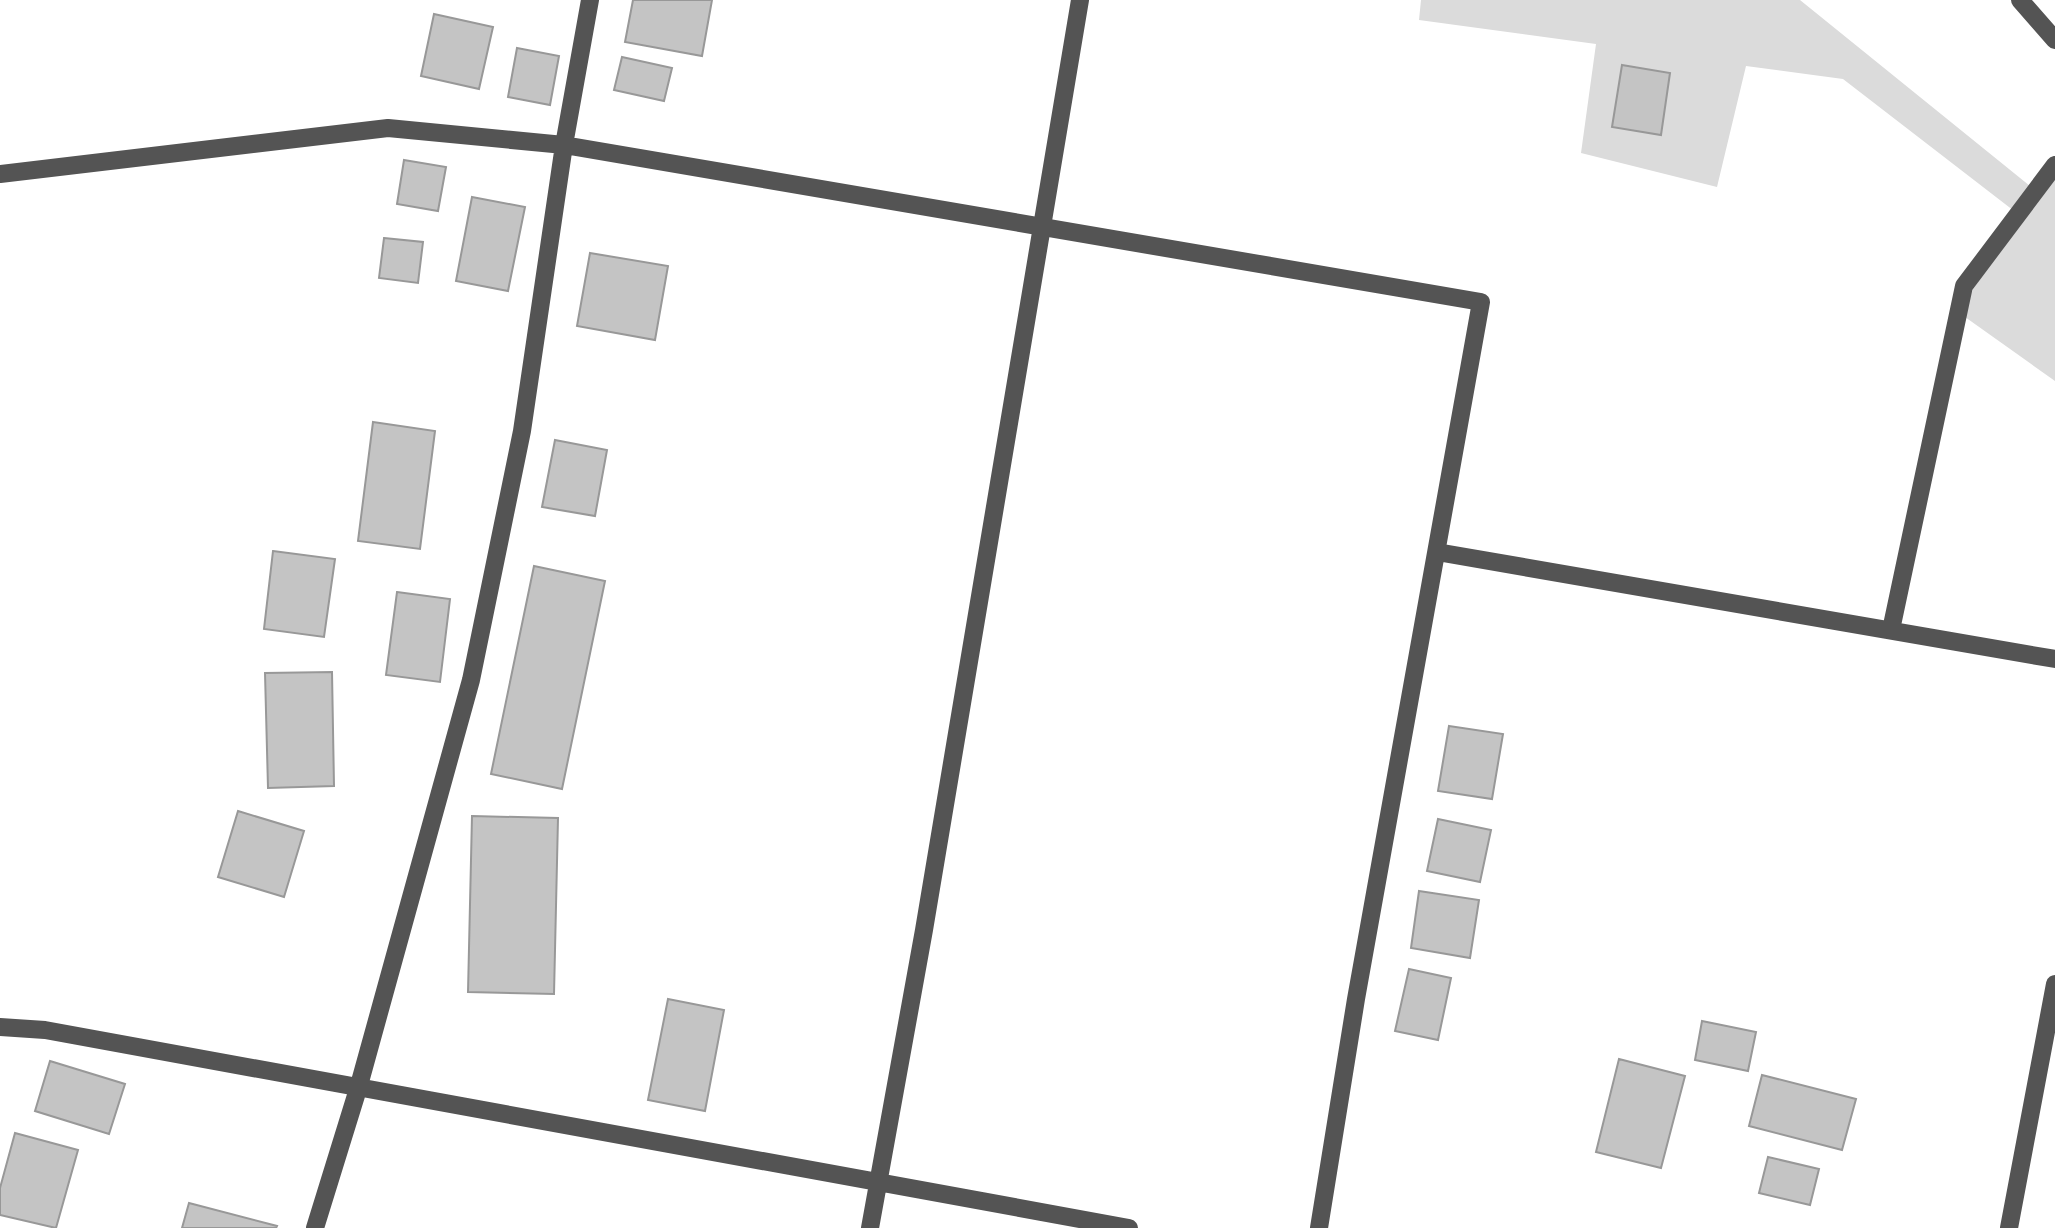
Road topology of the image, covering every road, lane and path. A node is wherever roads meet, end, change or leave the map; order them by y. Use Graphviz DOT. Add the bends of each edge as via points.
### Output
graph roads {
  1 [pos="590,0"];
  2 [pos="1080,0"];
  3 [pos="2020,0"];
  4 [pos="2055,40"];
  5 [pos="565,145"];
  6 [pos="2055,165"];
  7 [pos="0,174"];
  8 [pos="1040,227"];
  9 [pos="1437,552"];
  10 [pos="1891,630"];
  11 [pos="2055,659"];
  12 [pos="2055,984"];
  13 [pos="0,1027"];
  14 [pos="358,1089"];
  15 [pos="878,1181"];
  16 [pos="315,1228"];
  17 [pos="870,1228"];
  18 [pos="1129,1228"];
  19 [pos="1320,1228"];
  20 [pos="2009,1228"];
  1 -- 5 [label="street"];
  2 -- 8 [label="street"];
  3 -- 4 [label="street"];
  5 -- 7 [label="street" via="388,128"];
  5 -- 8 [label="street"];
  5 -- 14 [label="street" via="522,431 471,680"];
  6 -- 10 [label="street" via="1964,286"];
  8 -- 9 [label="street" via="1481,302"];
  8 -- 15 [label="street"];
  9 -- 10 [label="street"];
  9 -- 19 [label="street" via="1356,999"];
  10 -- 11 [label="street"];
  12 -- 20 [label="street"];
  13 -- 14 [label="street" via="44,1030"];
  14 -- 15 [label="street"];
  14 -- 16 [label="street"];
  15 -- 17 [label="street"];
  15 -- 18 [label="street"];
}
